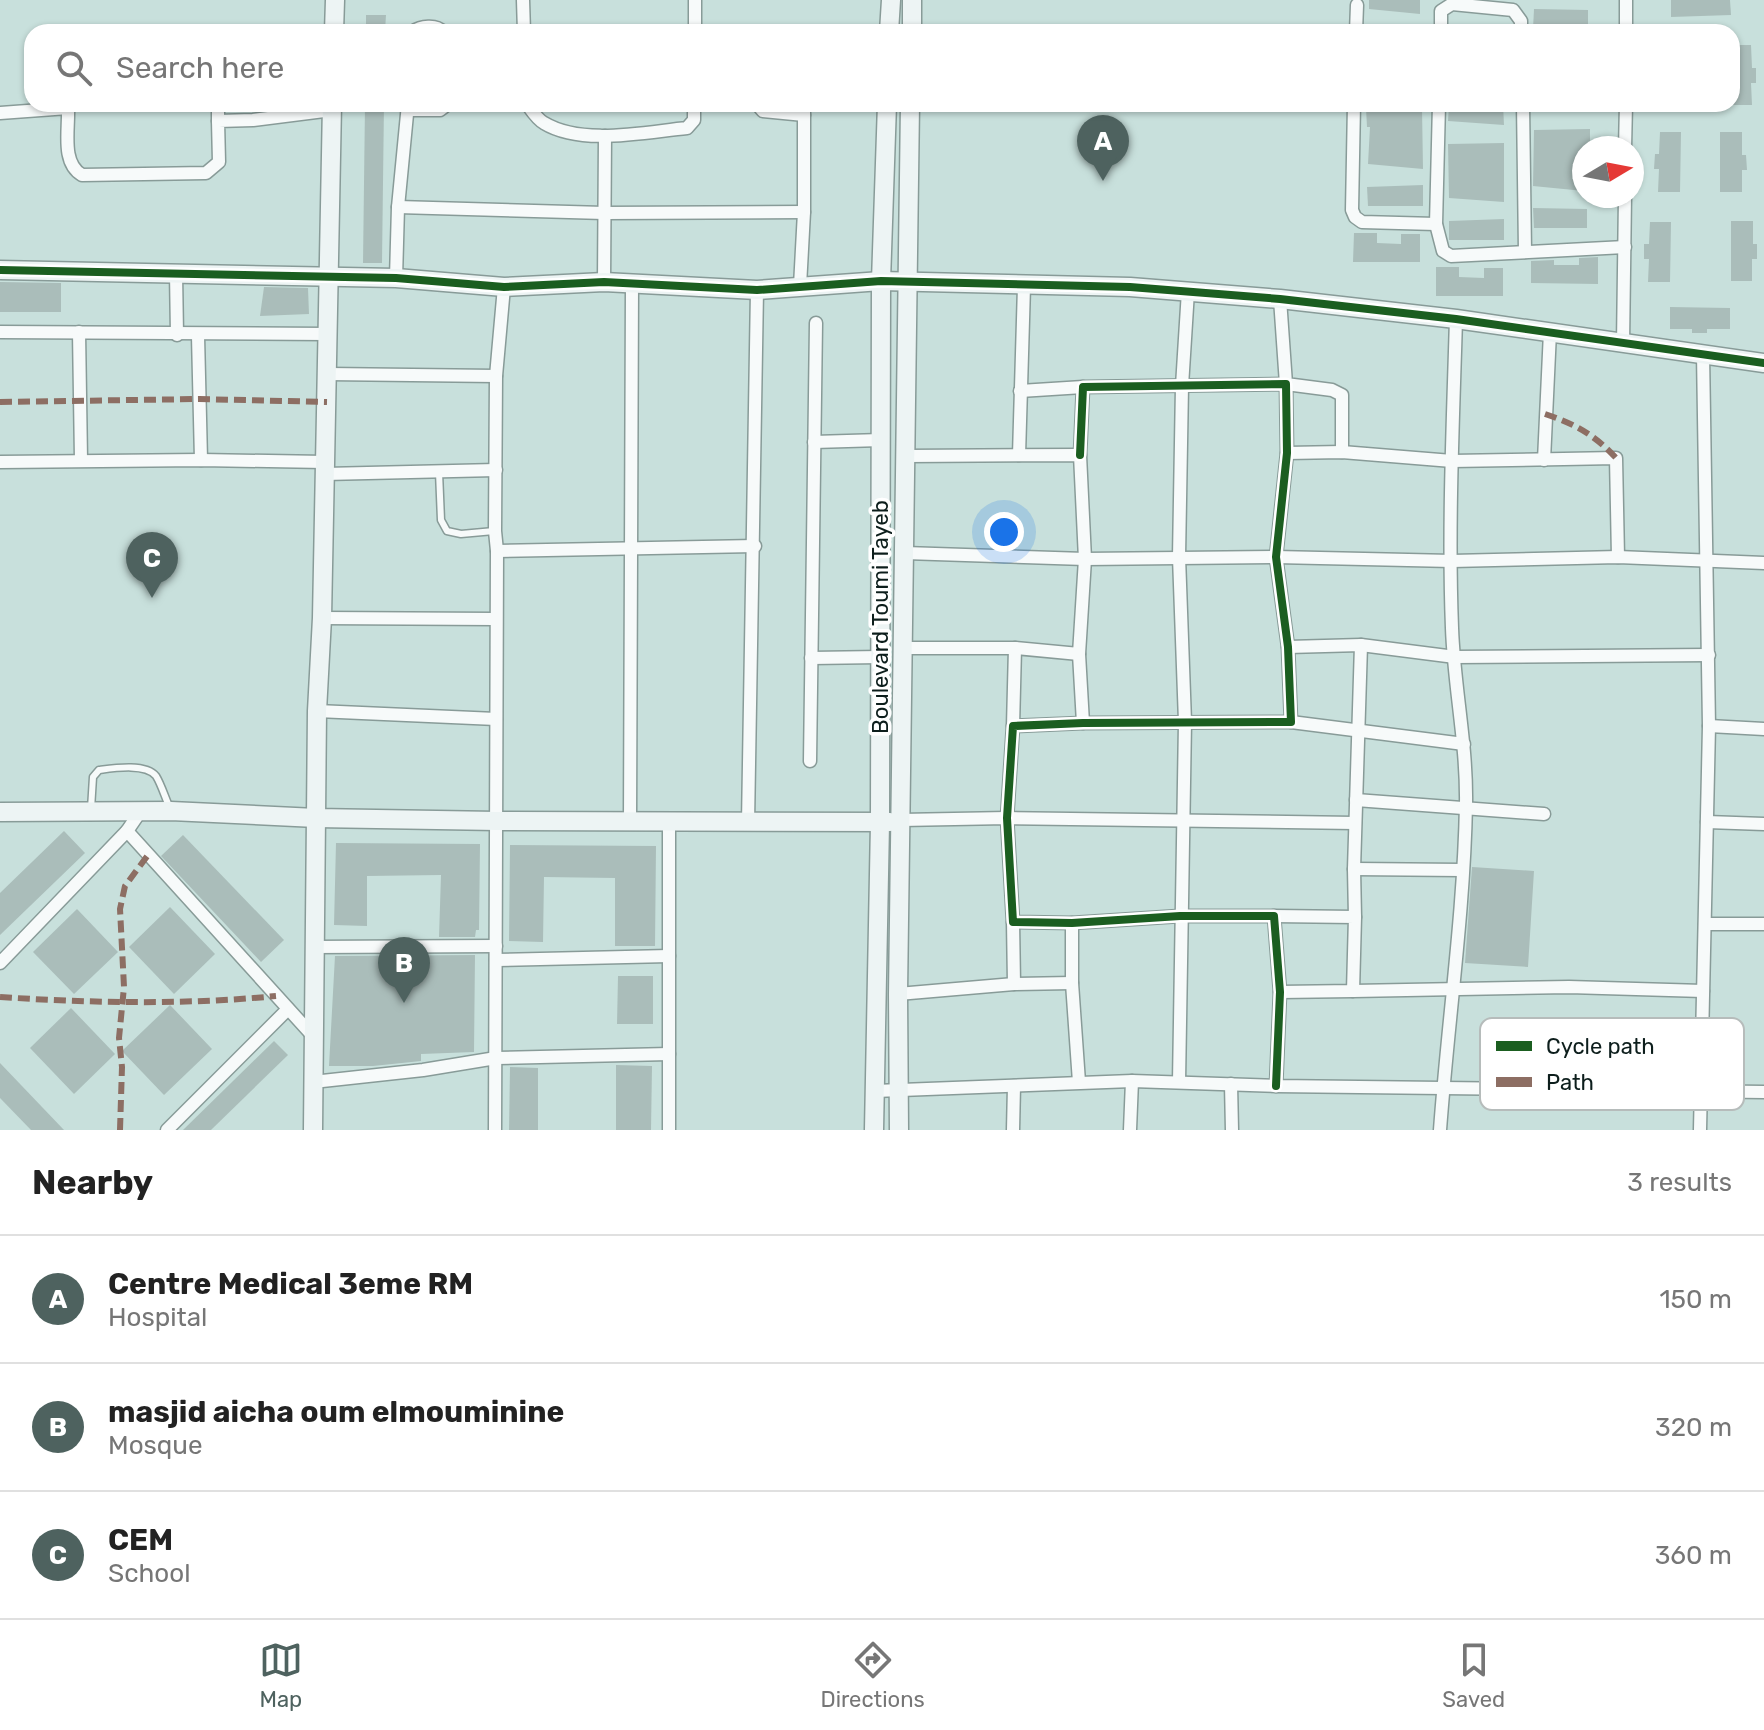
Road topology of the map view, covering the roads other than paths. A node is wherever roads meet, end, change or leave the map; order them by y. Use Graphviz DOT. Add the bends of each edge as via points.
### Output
graph roads {
  1 [pos="335,0"];
  2 [pos="523,0"];
  3 [pos="695,0"];
  4 [pos="891,0"];
  5 [pos="912,0"];
  6 [pos="1626,0"];
  7 [pos="1357,5"];
  8 [pos="334,24"];
  9 [pos="524,24"];
  10 [pos="695,24"];
  11 [pos="890,24"];
  12 [pos="912,24"];
  13 [pos="1356,24"];
  14 [pos="1441,24"];
  15 [pos="1521,24"];
  16 [pos="1626,24"];
  17 [pos="24,111"];
  18 [pos="69,112"];
  19 [pos="218,112"];
  20 [pos="302,112"];
  21 [pos="332,112"];
  22 [pos="408,112"];
  23 [pos="533,112"];
  24 [pos="694,112"];
  25 [pos="804,112"];
  26 [pos="887,112"];
  27 [pos="910,112"];
  28 [pos="1354,112"];
  29 [pos="1439,112"];
  30 [pos="1523,112"];
  31 [pos="1626,112"];
  32 [pos="0,113"];
  33 [pos="218,121"];
  34 [pos="605,136"];
  35 [pos="1625,136"];
  36 [pos="398,207"];
  37 [pos="1625,208"];
  38 [pos="804,212"];
  39 [pos="604,213"];
  40 [pos="1436,224"];
  41 [pos="1625,247"];
  42 [pos="1525,252"];
  43 [pos="0,270"];
  44 [pos="176,273"];
  45 [pos="329,276"];
  46 [pos="396,278"];
  47 [pos="881,281"];
  48 [pos="907,281"];
  49 [pos="604,282"];
  50 [pos="632,284"];
  51 [pos="800,286"];
  52 [pos="1024,286"];
  53 [pos="504,287"];
  54 [pos="757,290"];
  55 [pos="1188,291"];
  56 [pos="1280,299"];
  57 [pos="1456,319"];
  58 [pos="816,323"];
  59 [pos="0,332"];
  60 [pos="79,332"];
  61 [pos="1550,332"];
  62 [pos="327,334"];
  63 [pos="177,335"];
  64 [pos="198,336"];
  65 [pos="1623,344"];
  66 [pos="1703,354"];
  67 [pos="1764,363"];
  68 [pos="328,374"];
  69 [pos="496,376"];
  70 [pos="1286,384"];
  71 [pos="1182,386"];
  72 [pos="1083,387"];
  73 [pos="1020,391"];
  74 [pos="881,440"];
  75 [pos="814,442"];
  76 [pos="1342,452"];
  77 [pos="1287,453"];
  78 [pos="1019,455"];
  79 [pos="1080,455"];
  80 [pos="907,456"];
  81 [pos="81,460"];
  82 [pos="201,460"];
  83 [pos="1544,460"];
  84 [pos="1452,461"];
  85 [pos="0,462"];
  86 [pos="325,468"];
  87 [pos="496,470"];
  88 [pos="439,472"];
  89 [pos="495,531"];
  90 [pos="755,546"];
  91 [pos="631,547"];
  92 [pos="497,551"];
  93 [pos="905,553"];
  94 [pos="1179,557"];
  95 [pos="1276,557"];
  96 [pos="1618,557"];
  97 [pos="1085,559"];
  98 [pos="1708,559"];
  99 [pos="1452,561"];
  100 [pos="1764,563"];
  101 [pos="322,618"];
  102 [pos="495,619"];
  103 [pos="1361,645"];
  104 [pos="1288,647"];
  105 [pos="903,648"];
  106 [pos="1015,648"];
  107 [pos="1079,654"];
  108 [pos="1709,655"];
  109 [pos="880,657"];
  110 [pos="1455,657"];
  111 [pos="811,658"];
  112 [pos="317,711"];
  113 [pos="496,719"];
  114 [pos="1185,722"];
  115 [pos="1291,722"];
  116 [pos="1083,723"];
  117 [pos="1013,726"];
  118 [pos="1709,726"];
  119 [pos="1764,729"];
  120 [pos="1359,733"];
  121 [pos="1464,744"];
  122 [pos="810,761"];
  123 [pos="1356,800"];
  124 [pos="1466,807"];
  125 [pos="171,811"];
  126 [pos="0,812"];
  127 [pos="91,812"];
  128 [pos="140,812"];
  129 [pos="1544,814"];
  130 [pos="316,818"];
  131 [pos="1007,818"];
  132 [pos="901,820"];
  133 [pos="497,821"];
  134 [pos="669,822"];
  135 [pos="1184,822"];
  136 [pos="1707,822"];
  137 [pos="630,823"];
  138 [pos="748,823"];
  139 [pos="880,823"];
  140 [pos="1355,823"];
  141 [pos="1764,824"];
  142 [pos="127,831"];
  143 [pos="1354,869"];
  144 [pos="1462,870"];
  145 [pos="1180,916"];
  146 [pos="1274,916"];
  147 [pos="1355,917"];
  148 [pos="1013,922"];
  149 [pos="1072,923"];
  150 [pos="1705,924"];
  151 [pos="1764,924"];
  152 [pos="496,946"];
  153 [pos="314,947"];
  154 [pos="669,956"];
  155 [pos="496,960"];
  156 [pos="0,963"];
  157 [pos="1072,983"];
  158 [pos="1014,984"];
  159 [pos="1453,989"];
  160 [pos="1353,991"];
  161 [pos="1703,991"];
  162 [pos="1280,992"];
  163 [pos="898,994"];
  164 [pos="288,1009"];
  165 [pos="1702,1018"];
  166 [pos="313,1036"];
  167 [pos="669,1054"];
  168 [pos="496,1058"];
  169 [pos="1132,1081"];
  170 [pos="313,1082"];
  171 [pos="1079,1082"];
  172 [pos="1179,1082"];
  173 [pos="1231,1084"];
  174 [pos="1014,1086"];
  175 [pos="1276,1086"];
  176 [pos="1443,1088"];
  177 [pos="1480,1088"];
  178 [pos="875,1091"];
  179 [pos="1744,1091"];
  180 [pos="901,1092"];
  181 [pos="1764,1092"];
  182 [pos="1700,1110"];
  183 [pos="167,1130"];
  184 [pos="313,1130"];
  185 [pos="495,1130"];
  186 [pos="669,1130"];
  187 [pos="874,1130"];
  188 [pos="899,1130"];
  189 [pos="1013,1130"];
  190 [pos="1130,1130"];
  191 [pos="1232,1130"];
  192 [pos="1440,1130"];
  193 [pos="1700,1130"];
  1 -- 8 [label="main road"];
  2 -- 9 [label="street"];
  3 -- 10 [label="street"];
  4 -- 11 [label="main road"];
  5 -- 12 [label="main road"];
  6 -- 16 [label="street"];
  7 -- 13 [label="street"];
  14 -- 15 [label="street" via="1441,11 1452,4 1513,10"];
  17 -- 32 [label="street"];
  18 -- 33 [label="street" via="69,160 82,175 206,173 219,162"];
  19 -- 33 [label="street"];
  20 -- 33 [label="street"];
  21 -- 45 [label="main road"];
  22 -- 36 [label="street"];
  23 -- 34 [label="street" via="559,130"];
  24 -- 34 [label="street" via="687,128"];
  25 -- 38 [label="street"];
  26 -- 47 [label="main road, Boulevard Toumi Tayeb"];
  27 -- 48 [label="main road, Boulevard Toumi Tayeb"];
  28 -- 40 [label="street" via="1355,217 1362,222"];
  29 -- 40 [label="street"];
  30 -- 42 [label="street"];
  31 -- 35 [label="street"];
  34 -- 39 [label="street"];
  36 -- 39 [label="street"];
  36 -- 46 [label="street"];
  37 -- 41 [label="street"];
  38 -- 39 [label="street"];
  38 -- 51 [label="street"];
  39 -- 49 [label="street"];
  40 -- 42 [label="street" via="1443,251 1451,256"];
  41 -- 42 [label="street"];
  41 -- 65 [label="street"];
  43 -- 44 [label="main road"];
  44 -- 45 [label="main road"];
  44 -- 63 [label="street"];
  45 -- 46 [label="main road"];
  45 -- 62 [label="main road"];
  46 -- 53 [label="main road"];
  47 -- 48 [label="main road"];
  47 -- 51 [label="main road"];
  47 -- 74 [label="main road, Boulevard Toumi Tayeb"];
  48 -- 52 [label="main road"];
  48 -- 80 [label="main road, Boulevard Toumi Tayeb"];
  49 -- 50 [label="main road"];
  49 -- 53 [label="main road"];
  50 -- 54 [label="main road"];
  50 -- 91 [label="street"];
  51 -- 54 [label="main road"];
  52 -- 55 [label="main road"];
  52 -- 73 [label="street"];
  53 -- 69 [label="street"];
  54 -- 90 [label="street"];
  55 -- 56 [label="main road"];
  55 -- 71 [label="street"];
  56 -- 57 [label="main road"];
  56 -- 70 [label="street"];
  57 -- 61 [label="main road"];
  57 -- 84 [label="street"];
  58 -- 75 [label="street"];
  59 -- 60 [label="street"];
  60 -- 63 [label="street"];
  60 -- 81 [label="street"];
  61 -- 65 [label="main road"];
  61 -- 83 [label="street"];
  62 -- 64 [label="street"];
  62 -- 68 [label="main road"];
  63 -- 64 [label="street"];
  64 -- 82 [label="street"];
  65 -- 66 [label="main road"];
  66 -- 67 [label="main road"];
  66 -- 98 [label="street"];
  68 -- 69 [label="street"];
  68 -- 86 [label="main road"];
  69 -- 87 [label="street"];
  70 -- 71 [label="street"];
  70 -- 76 [label="street" via="1342,395"];
  70 -- 77 [label="street"];
  71 -- 72 [label="street"];
  71 -- 94 [label="street"];
  72 -- 73 [label="street"];
  72 -- 79 [label="street"];
  73 -- 78 [label="street"];
  74 -- 75 [label="street"];
  74 -- 109 [label="main road, Boulevard Toumi Tayeb"];
  75 -- 111 [label="street"];
  76 -- 77 [label="street"];
  76 -- 84 [label="street"];
  77 -- 95 [label="street"];
  78 -- 79 [label="street"];
  78 -- 80 [label="street"];
  79 -- 97 [label="street"];
  80 -- 93 [label="main road, Boulevard Toumi Tayeb"];
  81 -- 82 [label="street"];
  81 -- 85 [label="street"];
  82 -- 86 [label="street"];
  83 -- 84 [label="street"];
  83 -- 96 [label="street" via="1616,458"];
  84 -- 99 [label="street"];
  86 -- 88 [label="street"];
  86 -- 101 [label="main road"];
  87 -- 88 [label="street"];
  87 -- 89 [label="street"];
  88 -- 89 [label="lane" via="441,520 447,531"];
  89 -- 92 [label="street"];
  90 -- 91 [label="street"];
  90 -- 138 [label="street"];
  91 -- 92 [label="street"];
  91 -- 137 [label="street"];
  92 -- 102 [label="street"];
  93 -- 97 [label="street"];
  93 -- 105 [label="main road, Boulevard Toumi Tayeb"];
  94 -- 95 [label="street"];
  94 -- 97 [label="street"];
  94 -- 114 [label="street"];
  95 -- 99 [label="street"];
  95 -- 104 [label="street"];
  96 -- 98 [label="street"];
  96 -- 99 [label="street"];
  97 -- 107 [label="street"];
  98 -- 100 [label="street"];
  98 -- 108 [label="street"];
  99 -- 110 [label="street"];
  101 -- 102 [label="street"];
  101 -- 112 [label="main road"];
  102 -- 113 [label="street"];
  103 -- 104 [label="street"];
  103 -- 110 [label="street"];
  103 -- 120 [label="street"];
  104 -- 115 [label="street"];
  105 -- 106 [label="street"];
  105 -- 132 [label="main road, Boulevard Toumi Tayeb"];
  106 -- 107 [label="street"];
  106 -- 117 [label="street"];
  107 -- 116 [label="street"];
  108 -- 110 [label="street"];
  108 -- 118 [label="street"];
  109 -- 111 [label="street"];
  109 -- 139 [label="main road, Boulevard Toumi Tayeb"];
  110 -- 121 [label="street"];
  111 -- 122 [label="street"];
  112 -- 113 [label="street"];
  112 -- 130 [label="main road"];
  113 -- 133 [label="street"];
  114 -- 115 [label="street"];
  114 -- 116 [label="street"];
  114 -- 135 [label="street"];
  115 -- 120 [label="street"];
  116 -- 117 [label="street"];
  117 -- 131 [label="street"];
  118 -- 119 [label="street"];
  118 -- 136 [label="street"];
  120 -- 121 [label="street"];
  120 -- 123 [label="street"];
  121 -- 124 [label="street"];
  123 -- 124 [label="street"];
  123 -- 140 [label="street"];
  124 -- 129 [label="street"];
  124 -- 144 [label="street"];
  125 -- 127 [label="lane" via="148,770 113,768 93,777"];
  125 -- 128 [label="main road"];
  125 -- 130 [label="main road"];
  126 -- 127 [label="main road"];
  127 -- 128 [label="main road"];
  128 -- 142 [label="street"];
  130 -- 133 [label="main road"];
  130 -- 153 [label="main road"];
  131 -- 132 [label="street"];
  131 -- 135 [label="street"];
  131 -- 148 [label="street"];
  132 -- 139 [label="main road"];
  132 -- 163 [label="main road, Boulevard Toumi Tayeb"];
  133 -- 137 [label="main road"];
  133 -- 152 [label="street"];
  134 -- 137 [label="main road"];
  134 -- 138 [label="main road"];
  134 -- 154 [label="street"];
  135 -- 140 [label="street"];
  135 -- 145 [label="street"];
  136 -- 141 [label="street"];
  136 -- 150 [label="street"];
  138 -- 139 [label="main road"];
  139 -- 178 [label="main road, Boulevard Toumi Tayeb"];
  140 -- 143 [label="street"];
  142 -- 156 [label="street"];
  142 -- 164 [label="street"];
  143 -- 144 [label="street"];
  143 -- 147 [label="street"];
  144 -- 159 [label="street"];
  145 -- 146 [label="street"];
  145 -- 149 [label="street"];
  145 -- 172 [label="street"];
  146 -- 147 [label="street"];
  146 -- 162 [label="street"];
  147 -- 160 [label="street"];
  148 -- 149 [label="street"];
  148 -- 158 [label="street"];
  149 -- 157 [label="street"];
  150 -- 151 [label="street"];
  150 -- 161 [label="street"];
  152 -- 153 [label="street"];
  152 -- 155 [label="street"];
  153 -- 166 [label="main road"];
  154 -- 155 [label="street"];
  154 -- 167 [label="street"];
  155 -- 168 [label="street"];
  157 -- 158 [label="street"];
  157 -- 171 [label="street"];
  158 -- 163 [label="street"];
  159 -- 160 [label="street"];
  159 -- 161 [label="street"];
  159 -- 176 [label="street"];
  160 -- 162 [label="street"];
  161 -- 165 [label="street"];
  162 -- 175 [label="street"];
  163 -- 180 [label="main road, Boulevard Toumi Tayeb"];
  164 -- 166 [label="street"];
  164 -- 183 [label="street"];
  166 -- 170 [label="main road"];
  167 -- 168 [label="street"];
  167 -- 186 [label="street"];
  168 -- 170 [label="street"];
  168 -- 185 [label="street"];
  169 -- 171 [label="street"];
  169 -- 172 [label="street"];
  169 -- 190 [label="street"];
  170 -- 184 [label="main road"];
  171 -- 174 [label="street"];
  172 -- 173 [label="street"];
  173 -- 175 [label="street"];
  173 -- 191 [label="street"];
  174 -- 180 [label="street"];
  174 -- 189 [label="street"];
  175 -- 176 [label="street"];
  176 -- 177 [label="street"];
  176 -- 192 [label="street"];
  178 -- 180 [label="street"];
  178 -- 187 [label="main road, Boulevard Toumi Tayeb"];
  179 -- 181 [label="street"];
  180 -- 188 [label="main road, Boulevard Toumi Tayeb"];
  182 -- 193 [label="street"];
}
